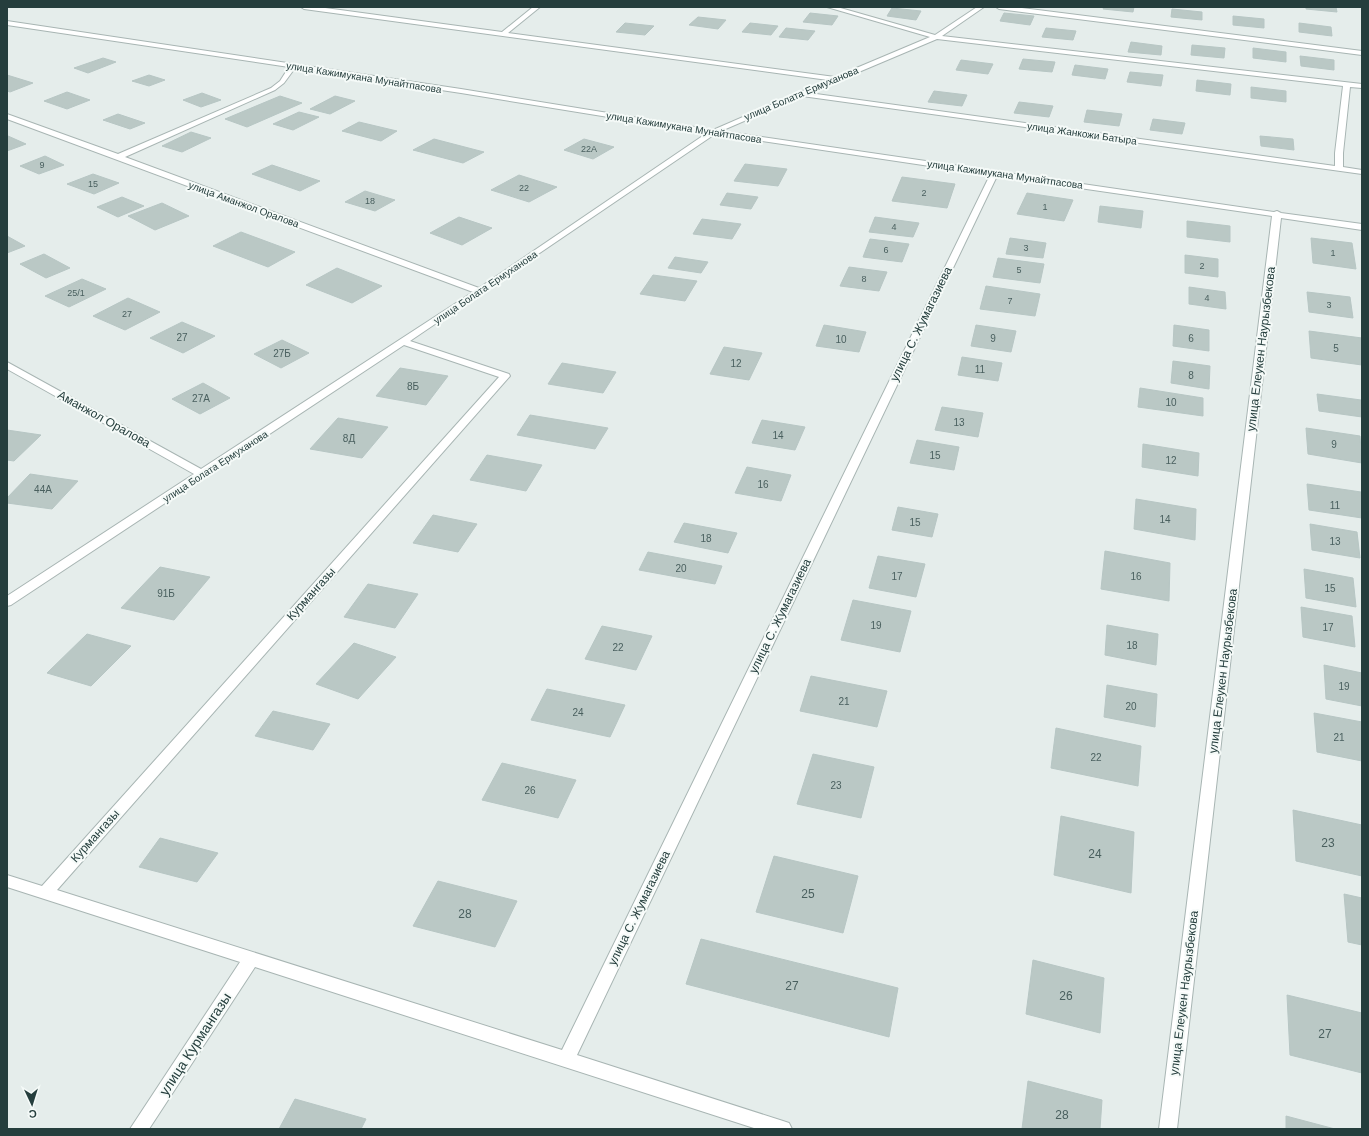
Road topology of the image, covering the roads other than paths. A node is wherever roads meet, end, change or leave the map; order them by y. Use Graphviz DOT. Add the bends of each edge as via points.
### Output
graph roads {
  1 [pos="304,7"];
  2 [pos="537,7"];
  3 [pos="830,7"];
  4 [pos="982,7"];
  5 [pos="999,7"];
  6 [pos="315,8"];
  7 [pos="7,23"];
  8 [pos="503,34"];
  9 [pos="936,37"];
  10 [pos="1362,52"];
  11 [pos="293,66"];
  12 [pos="836,79"];
  13 [pos="1347,84"];
  14 [pos="1362,86"];
  15 [pos="801,94"];
  16 [pos="7,116"];
  17 [pos="714,132"];
  18 [pos="118,157"];
  19 [pos="1339,168"];
  20 [pos="995,172"];
  21 [pos="1362,172"];
  22 [pos="1277,213"];
  23 [pos="1362,227"];
  24 [pos="480,291"];
  25 [pos="403,342"];
  26 [pos="7,365"];
  27 [pos="202,474"];
  28 [pos="7,602"];
  29 [pos="7,881"];
  30 [pos="45,893"];
  31 [pos="251,959"];
  32 [pos="566,1060"];
  33 [pos="139,1129"];
  34 [pos="783,1129"];
  35 [pos="1168,1129"];
  1 -- 6 [label="street"];
  2 -- 8 [label="street"];
  3 -- 9 [label="street"];
  4 -- 9 [label="street, улица Болата Ермуханова"];
  5 -- 10 [label="street"];
  6 -- 8 [label="street"];
  7 -- 11 [label="street, улица Кажимукана Мунайтпасова"];
  8 -- 12 [label="street"];
  9 -- 12 [label="street, улица Болата Ермуханова"];
  9 -- 13 [label="street"];
  11 -- 17 [label="street, улица Кажимукана Мунайтпасова"];
  11 -- 18 [label="street" via="282,82 273,89"];
  12 -- 15 [label="street, улица Болата Ермуханова"];
  13 -- 14 [label="street"];
  13 -- 19 [label="street"];
  15 -- 17 [label="street, улица Болата Ермуханова"];
  15 -- 19 [label="street, улица Жанкожи Батыра"];
  16 -- 18 [label="street, улица Аманжол Оралова"];
  17 -- 20 [label="street, улица Кажимукана Мунайтпасова"];
  17 -- 24 [label="street, улица Болата Ермуханова"];
  18 -- 24 [label="street, улица Аманжол Оралова"];
  19 -- 21 [label="street, улица Жанкожи Батыра"];
  20 -- 22 [label="street, улица Кажимукана Мунайтпасова"];
  20 -- 32 [label="street, улица С. Жумагазиева"];
  22 -- 23 [label="street, улица Кажимукана Мунайтпасова"];
  22 -- 35 [label="street, улица Елеукен Наурызбекова"];
  24 -- 25 [label="street, улица Болата Ермуханова"];
  25 -- 27 [label="street, улица Болата Ермуханова"];
  25 -- 30 [label="street, Курмангазы" via="506,376"];
  26 -- 27 [label="street, Аманжол Оралова"];
  27 -- 28 [label="street, улица Болата Ермуханова"];
  29 -- 30 [label="street"];
  30 -- 31 [label="street"];
  31 -- 32 [label="street"];
  31 -- 33 [label="street, улица Курмангазы"];
  32 -- 34 [label="street"];
}
